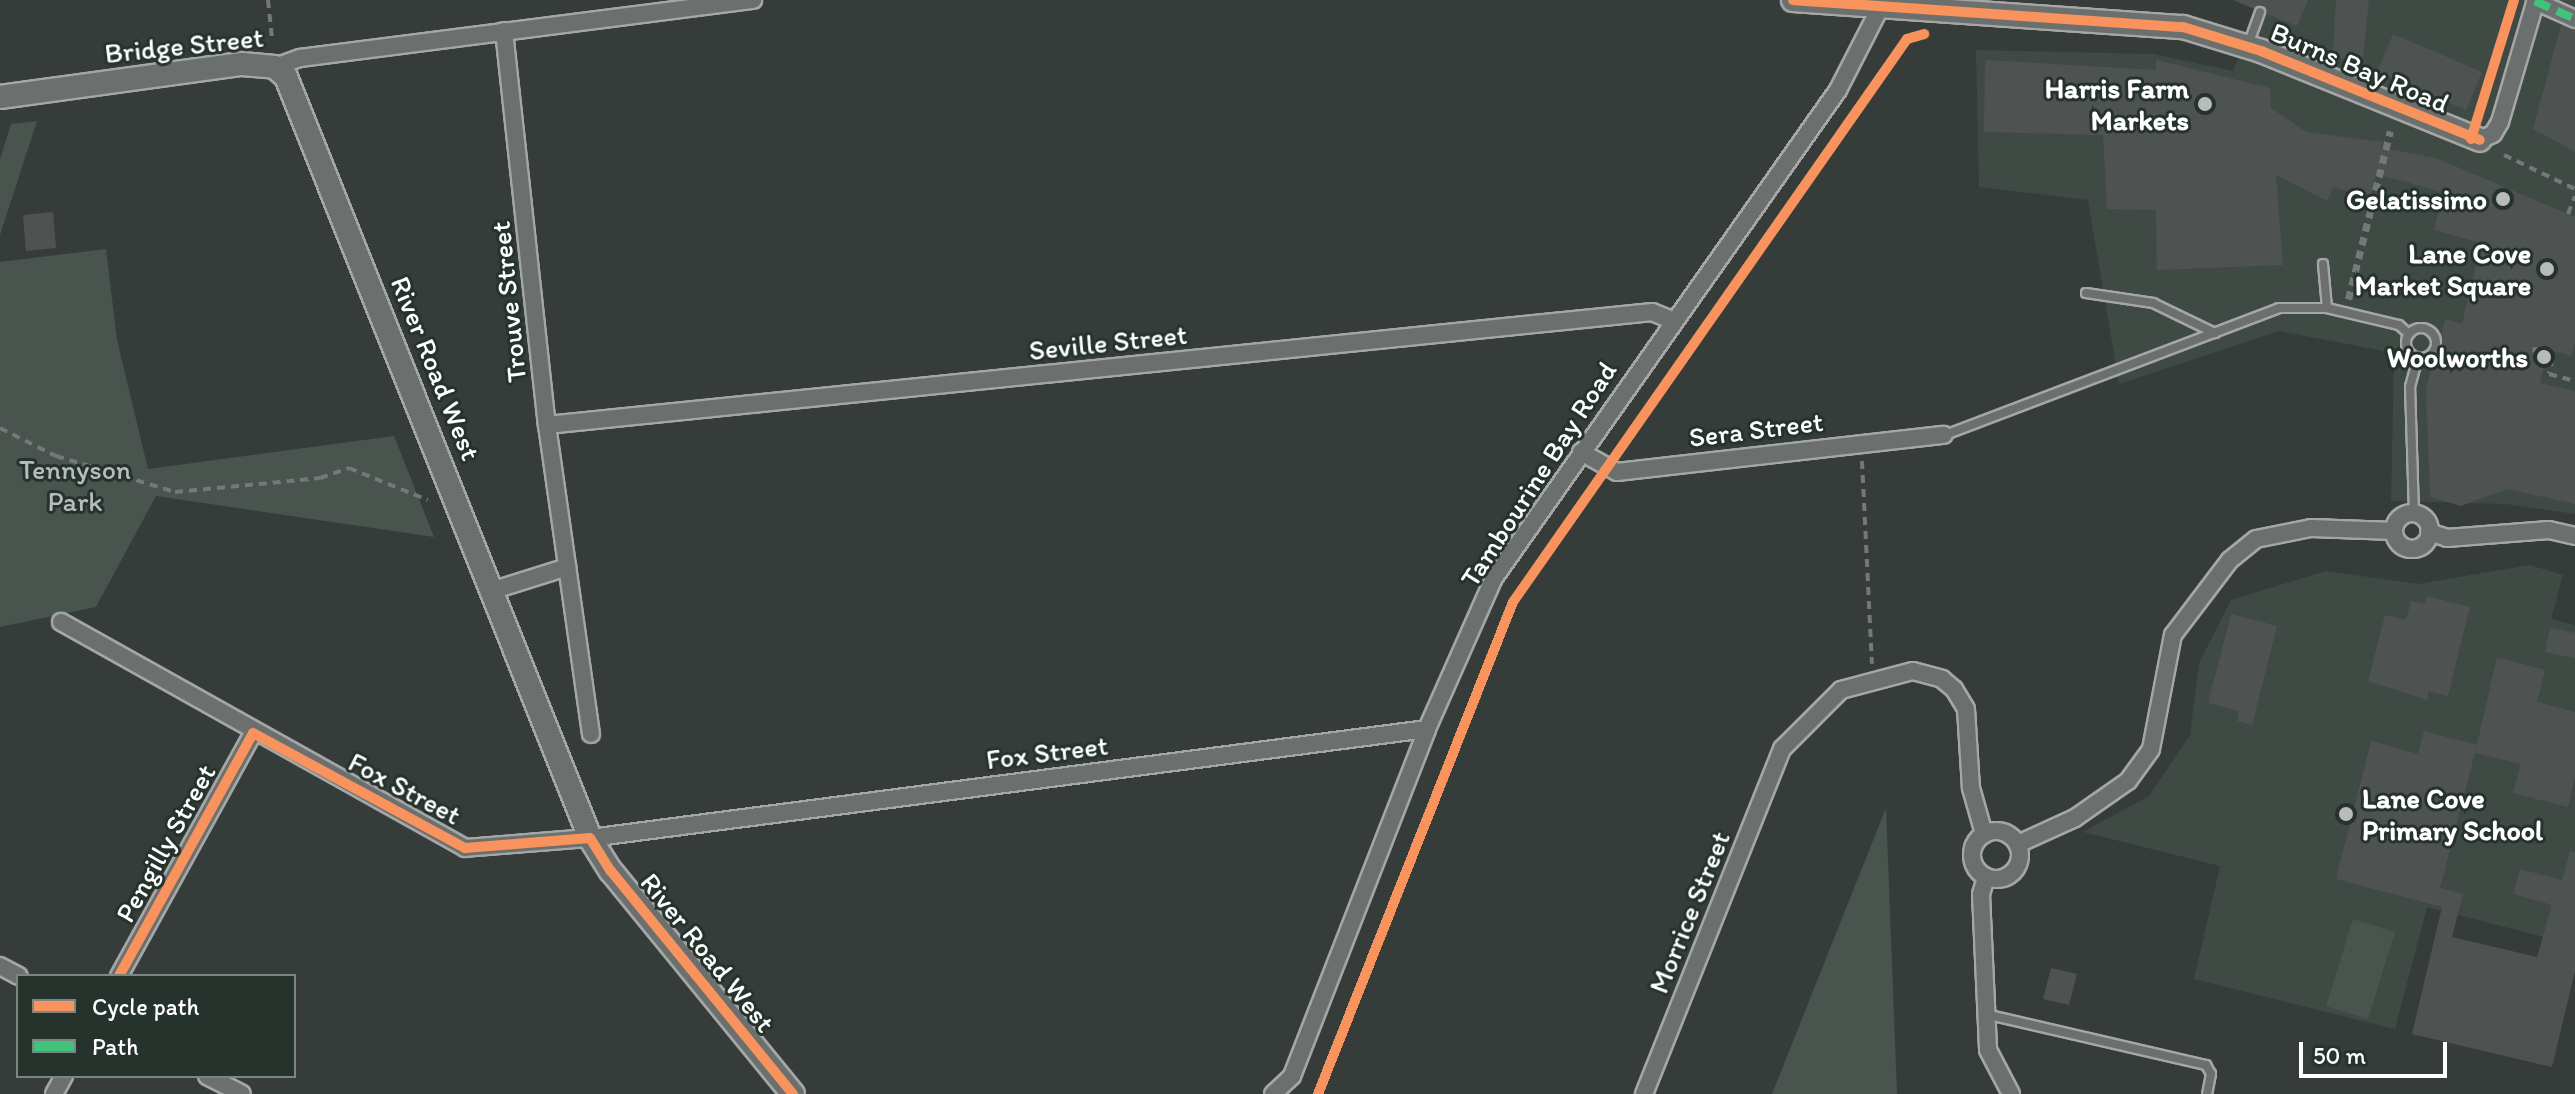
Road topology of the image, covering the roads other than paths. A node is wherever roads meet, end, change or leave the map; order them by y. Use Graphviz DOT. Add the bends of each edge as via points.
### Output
graph roads {
  1 [pos="745,0"];
  2 [pos="1793,0"];
  3 [pos="2536,0"];
  4 [pos="1882,4"];
  5 [pos="2260,12"];
  6 [pos="2575,19"];
  7 [pos="504,31"];
  8 [pos="2248,46"];
  9 [pos="275,67"];
  10 [pos="0,97"];
  11 [pos="2480,140"];
  12 [pos="2323,264"];
  13 [pos="2086,293"];
  14 [pos="2327,308"];
  15 [pos="1672,320"];
  16 [pos="2215,333"];
  17 [pos="2409,334"];
  18 [pos="2418,358"];
  19 [pos="547,425"];
  20 [pos="1944,435"];
  21 [pos="1581,452"];
  22 [pos="2414,513"];
  23 [pos="2394,531"];
  24 [pos="2429,532"];
  25 [pos="2575,536"];
  26 [pos="567,567"];
  27 [pos="491,591"];
  28 [pos="61,622"];
  29 [pos="1427,729"];
  30 [pos="253,733"];
  31 [pos="591,734"];
  32 [pos="1984,834"];
  33 [pos="590,838"];
  34 [pos="2018,844"];
  35 [pos="1986,877"];
  36 [pos="120,974"];
  37 [pos="1985,1014"];
  38 [pos="211,1078"];
  39 [pos="242,1094"];
  40 [pos="793,1094"];
  41 [pos="1273,1094"];
  42 [pos="1644,1094"];
  43 [pos="2011,1094"];
  44 [pos="2207,1094"];
  1 -- 7 [label="street, Bridge Street"];
  2 -- 4 [label="main road, Burns Bay Road"];
  3 -- 6 [label="street"];
  3 -- 11 [label="street" via="2500,122 2493,134"];
  4 -- 8 [label="main road, Burns Bay Road" via="2153,22"];
  4 -- 15 [label="street, Tambourine Bay Road" via="1838,90"];
  5 -- 8 [label="lane"];
  7 -- 9 [label="street, Bridge Street" via="300,58"];
  7 -- 19 [label="street, Trouve Street"];
  8 -- 11 [label="main road, Burns Bay Road"];
  9 -- 10 [label="main road, Bridge Street" via="242,64"];
  9 -- 27 [label="main road, River Road West" via="293,89"];
  12 -- 14 [label="lane"];
  13 -- 16 [label="lane" via="2153,303"];
  14 -- 16 [label="lane" via="2279,308"];
  14 -- 17 [label="lane" via="2399,325"];
  15 -- 19 [label="street, Seville Street" via="1652,312"];
  15 -- 21 [label="street, Tambourine Bay Road"];
  16 -- 20 [label="lane"];
  17 -- 18 [label="lane" via="2406,345"];
  17 -- 18 [label="lane" via="2425,328 2438,342 2434,354"];
  18 -- 22 [label="lane" via="2410,387"];
  19 -- 26 [label="street, Trouve Street"];
  20 -- 21 [label="street, Sera Street" via="1617,472"];
  21 -- 29 [label="street, Tambourine Bay Road" via="1494,578"];
  22 -- 23 [label="street" via="2400,518"];
  22 -- 24 [label="street" via="2427,522"];
  23 -- 24 [label="street" via="2402,546 2414,549 2425,543"];
  23 -- 34 [label="street" via="2311,528 2256,539 2230,560 2173,635 2151,749 2128,781 2075,818"];
  24 -- 25 [label="street" via="2447,538 2549,530"];
  26 -- 27 [label="street"];
  26 -- 31 [label="street, Trouve Street"];
  27 -- 33 [label="main road, River Road West"];
  28 -- 30 [label="street, Fox Street"];
  29 -- 33 [label="street, Fox Street"];
  29 -- 41 [label="street, Tambourine Bay Road" via="1292,1076"];
  30 -- 33 [label="street, Fox Street" via="465,848"];
  30 -- 36 [label="street, Pengilly Street"];
  32 -- 34 [label="street" via="2000,831"];
  32 -- 35 [label="street" via="1974,845 1972,860"];
  32 -- 42 [label="street, Morrice Street" via="1971,788 1962,699 1942,679 1925,673 1873,678 1841,690 1782,749"];
  33 -- 40 [label="main road, River Road West" via="611,871"];
  34 -- 35 [label="street" via="2020,859 2013,872 2000,879"];
  35 -- 37 [label="street" via="1981,894"];
  37 -- 43 [label="street" via="1988,1050"];
  37 -- 44 [label="lane" via="2206,1065 2211,1074"];
  38 -- 39 [label="street"];
}
